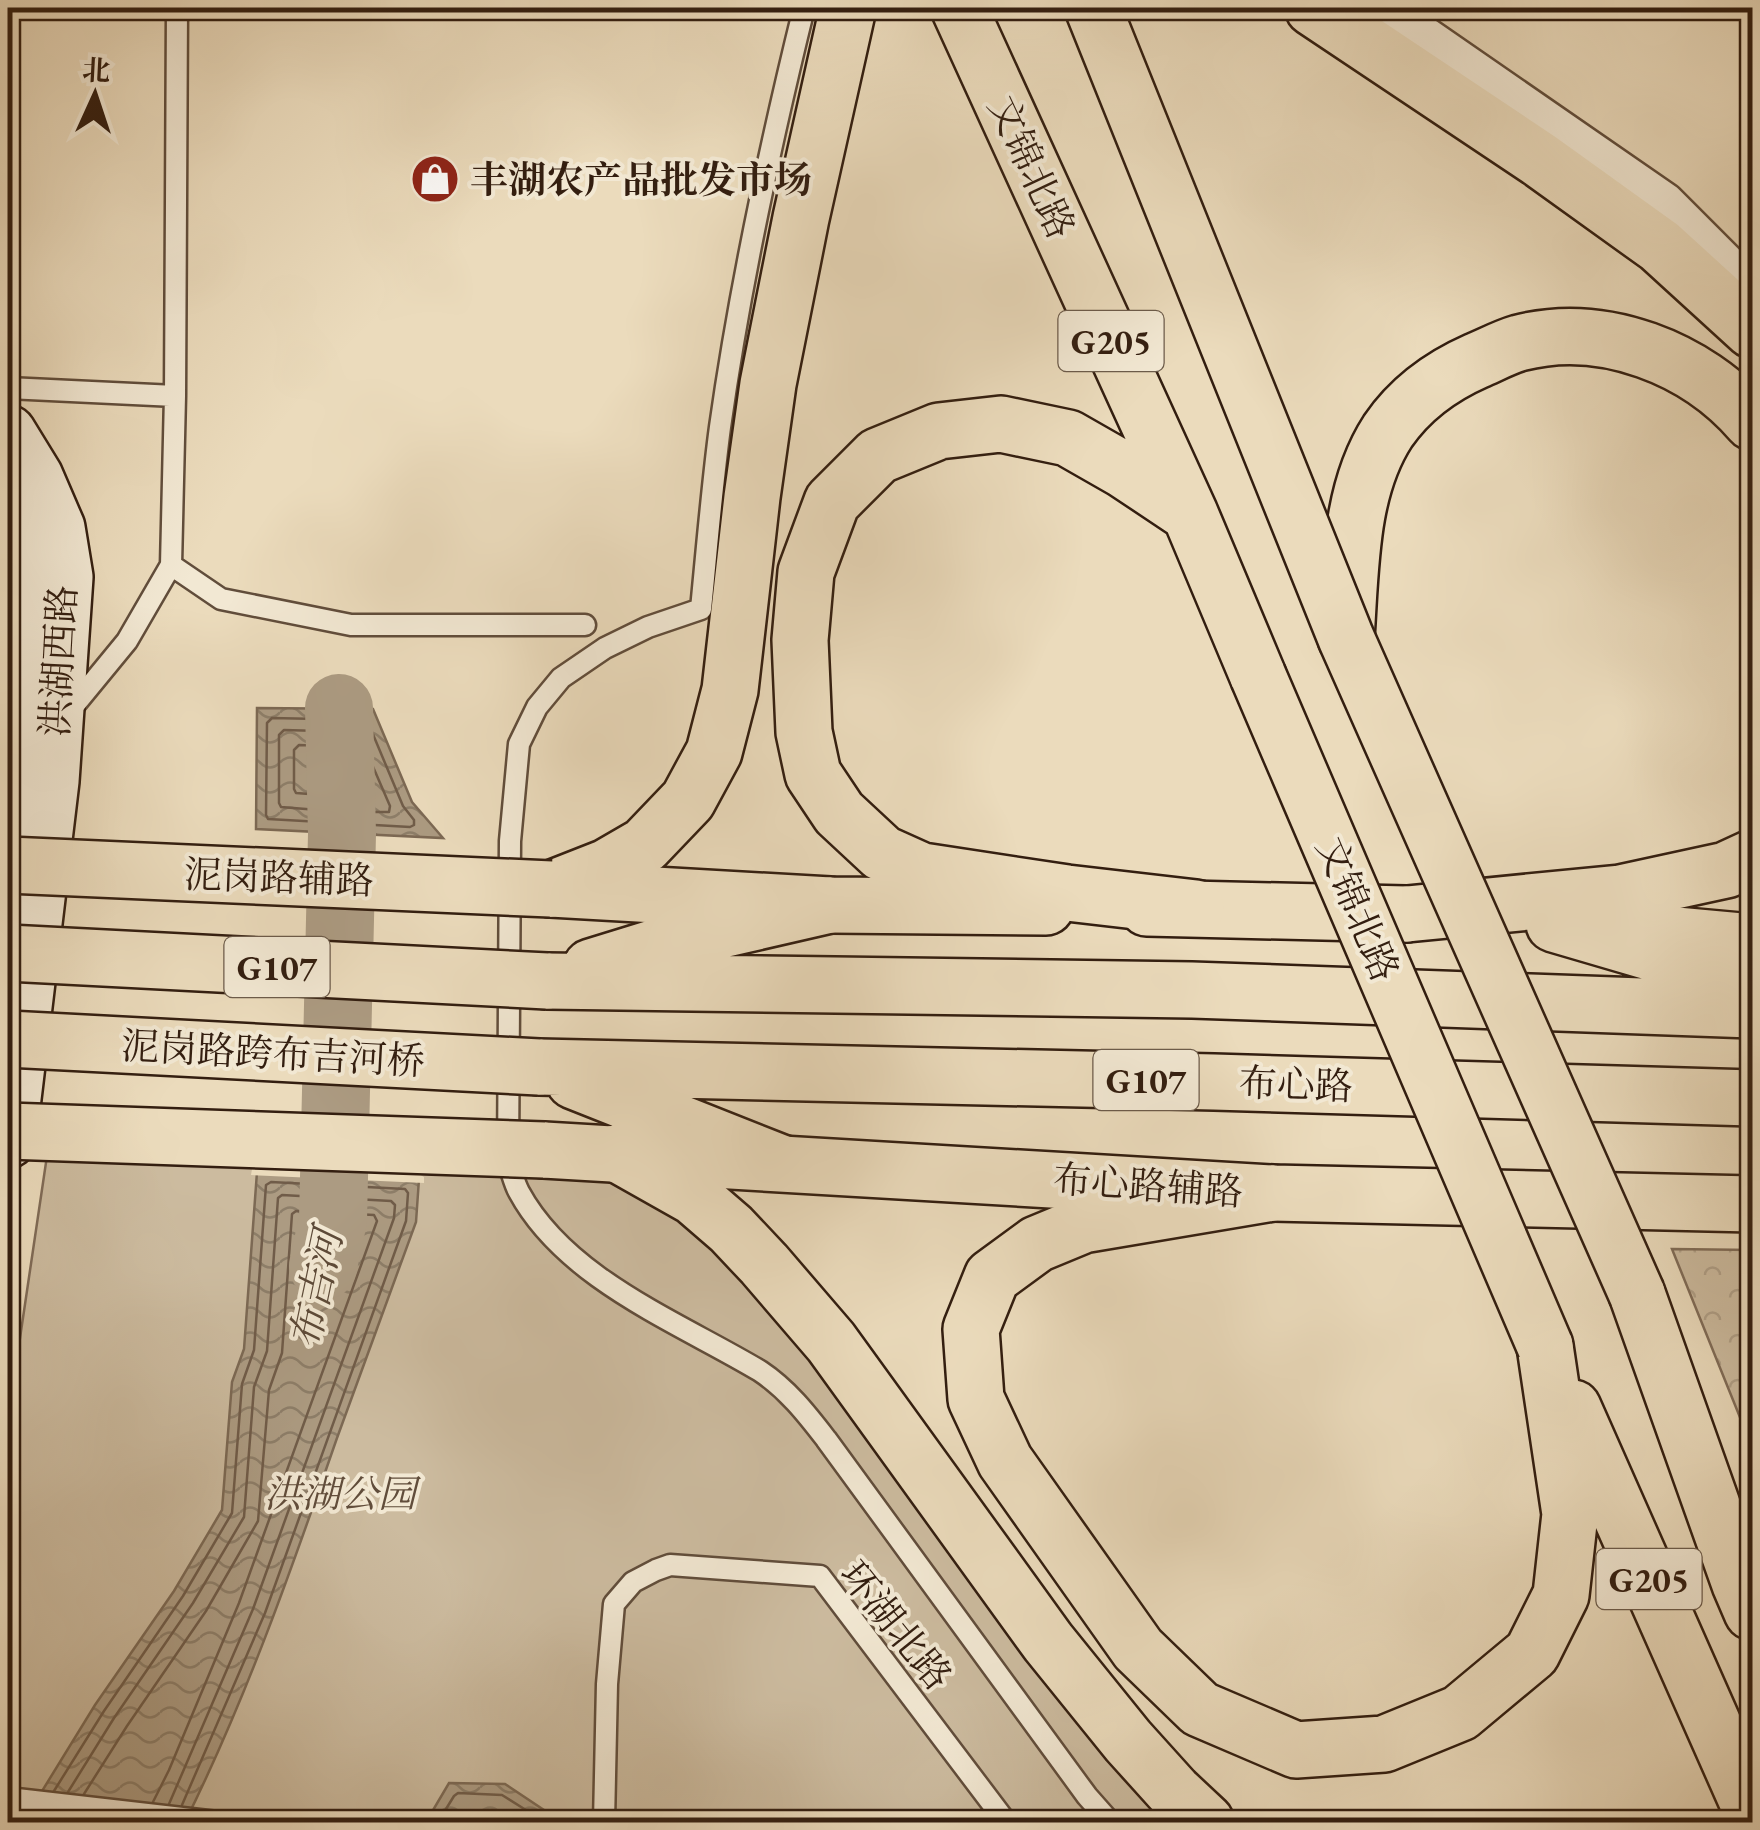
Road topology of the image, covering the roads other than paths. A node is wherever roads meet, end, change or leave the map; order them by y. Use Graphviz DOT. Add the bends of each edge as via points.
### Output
graph roads {
  1 [pos="177,8"];
  2 [pos="804,8"];
  3 [pos="848,8"];
  4 [pos="959,8"];
  5 [pos="1093,8"];
  6 [pos="1313,8"];
  7 [pos="1382,8"];
  8 [pos="1752,291"];
  9 [pos="1752,330"];
  10 [pos="8,388"];
  11 [pos="176,396"];
  12 [pos="1752,422"];
  13 [pos="8,433"];
  14 [pos="1190,514"];
  15 [pos="8,531"];
  16 [pos="171,565"];
  17 [pos="585,625"];
  18 [pos="1346,638"];
  19 [pos="56,728"];
  20 [pos="8,789"];
  21 [pos="1752,858"];
  22 [pos="8,866"];
  23 [pos="551,889"];
  24 [pos="830,905"];
  25 [pos="1196,908"];
  26 [pos="1407,914"];
  27 [pos="1554,924"];
  28 [pos="1752,942"];
  29 [pos="8,953"];
  30 [pos="547,981"];
  31 [pos="1752,982"];
  32 [pos="1752,1010"];
  33 [pos="8,1039"];
  34 [pos="539,1067"];
  35 [pos="1752,1098"];
  36 [pos="8,1131"];
  37 [pos="8,1140"];
  38 [pos="616,1153"];
  39 [pos="780,1162"];
  40 [pos="1273,1193"];
  41 [pos="1752,1204"];
  42 [pos="1545,1346"];
  43 [pos="1748,1599"];
  44 [pos="8,1798"];
  45 [pos="1752,1812"];
  46 [pos="217,1822"];
  47 [pos="604,1822"];
  48 [pos="1006,1822"];
  49 [pos="1110,1822"];
  50 [pos="1206,1822"];
  1 -- 11 [label="lane"];
  2 -- 49 [label="lane" via="740,303 701,609 648,626 560,678 519,744 510,841 508,1162 518,1191 572,1256 796,1400"];
  3 -- 23 [label="main road" via="768,384 730,690 714,752 688,800 645,845"];
  4 -- 14 [label="main road, 文锦北路 / G205"];
  5 -- 18 [label="main road, G205, bridge"];
  6 -- 9 [label="main road" via="1645,236"];
  7 -- 8 [label="street" via="1664,202"];
  10 -- 11 [label="lane"];
  11 -- 16 [label="lane"];
  12 -- 18 [label="main road" via="1682,366 1640,346 1596,338 1519,343 1454,371 1388,431 1368,476 1353,541"];
  13 -- 19 [label="main road, 洪湖西路" via="35,476 60,544 65,577"];
  14 -- 25 [label="main road" via="1068,438 1001,424 939,431 878,456 832,502 806,572 800,640 813,774 839,813 882,853 922,870"];
  14 -- 42 [label="main road, 文锦北路 / G205, bridge"];
  15 -- 20 [label="main road, 洪湖西路" via="20,601"];
  16 -- 17 [label="lane" via="221,598 351,625"];
  16 -- 19 [label="lane" via="127,641"];
  18 -- 43 [label="main road, G205, bridge" via="1637,1294"];
  19 -- 37 [label="main road, 洪湖西路"];
  21 -- 26 [label="main road" via="1726,870 1620,892"];
  22 -- 23 [label="main road, 泥岗路辅路, bridge"];
  23 -- 24 [label="main road"];
  24 -- 25 [label="main road"];
  24 -- 30 [label="main road" via="682,939"];
  25 -- 26 [label="main road"];
  26 -- 27 [label="main road"];
  27 -- 28 [label="main road"];
  27 -- 31 [label="main road"];
  29 -- 30 [label="main road, G107, bridge"];
  30 -- 32 [label="main road, G107" via="1192,990"];
  33 -- 34 [label="main road, 泥岗路跨布吉河桥 / G107, bridge"];
  34 -- 35 [label="main road, 布心路 / G107"];
  34 -- 39 [label="main road"];
  36 -- 38 [label="main road, 布心路辅路, bridge"];
  38 -- 39 [label="main road, 布心路辅路"];
  38 -- 50 [label="main road" via="694,1196 764,1264 831,1342 1048,1642 1128,1741"];
  39 -- 40 [label="main road, 布心路辅路"];
  40 -- 41 [label="main road, 布心路辅路"];
  40 -- 42 [label="main road" via="1083,1225 1037,1244 992,1277 972,1329 976,1398 1005,1461 1138,1648 1200,1709 1296,1750 1384,1744 1460,1713 1532,1654 1561,1595 1570,1514"];
  42 -- 45 [label="main road, 文锦北路 / G205"];
  44 -- 46 [label="lane"];
  47 -- 48 [label="lane, 环湖北路" via="614,1604 633,1582 670,1566 820,1576"];
}
